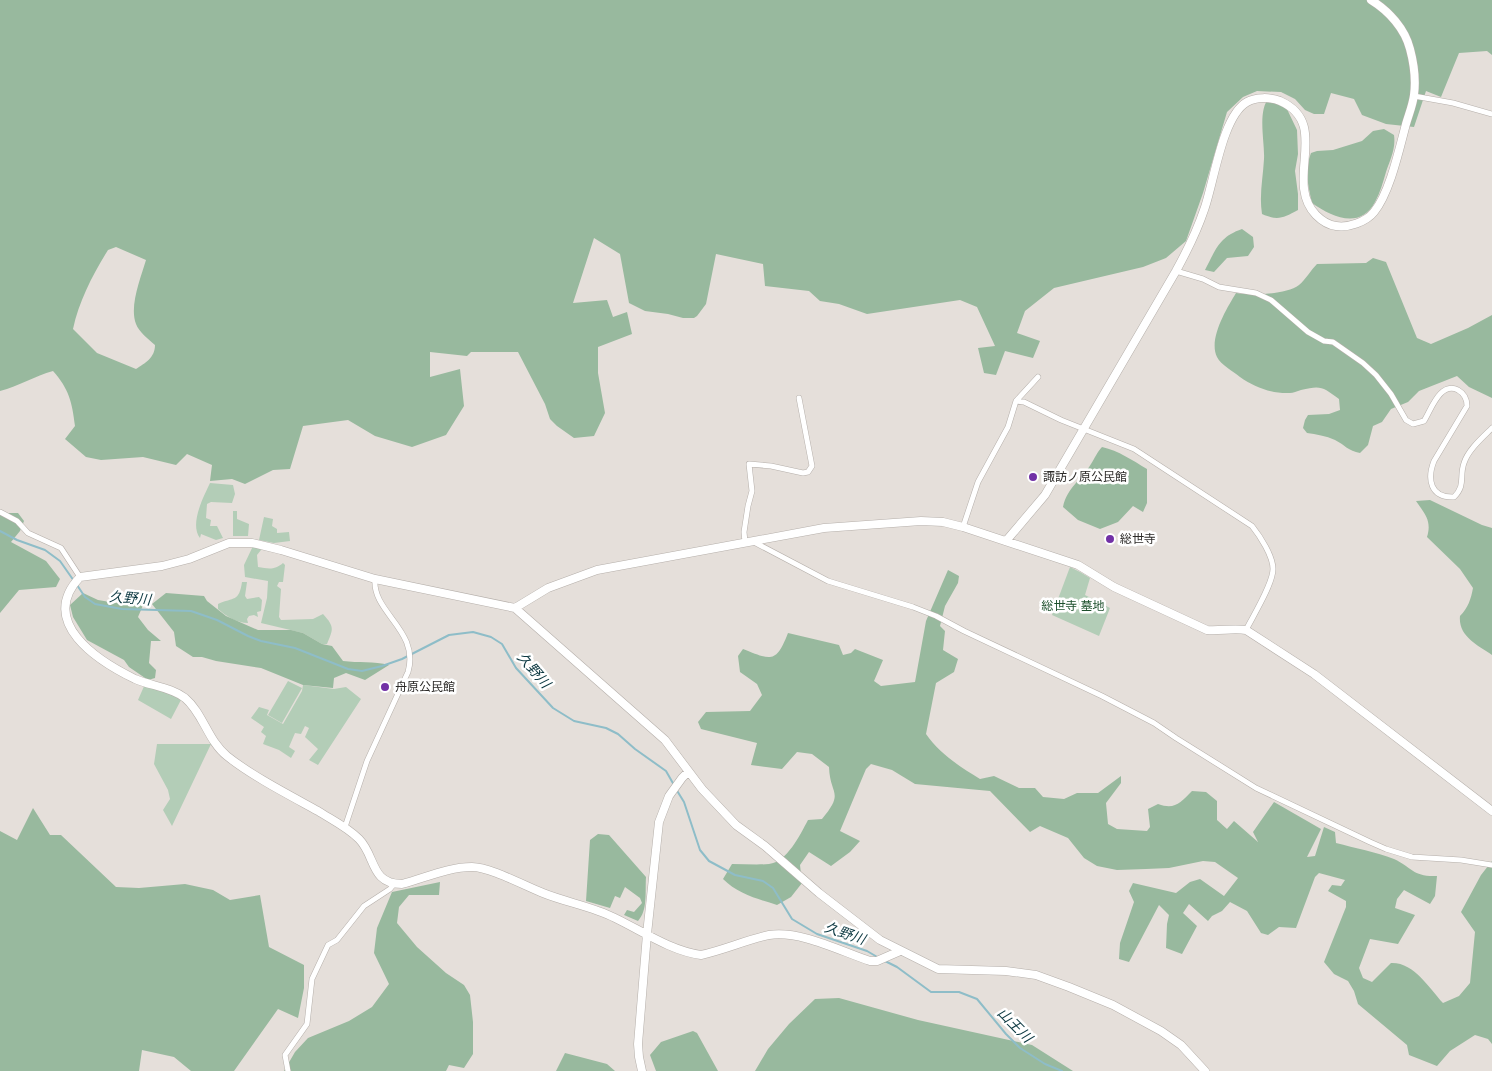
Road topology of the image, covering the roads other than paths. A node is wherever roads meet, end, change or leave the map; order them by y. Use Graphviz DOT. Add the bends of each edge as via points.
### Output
graph roads {
  1 [pos="1371,0"];
  2 [pos="1414,96"];
  3 [pos="1492,114"];
  4 [pos="1176,271"];
  5 [pos="1038,377"];
  6 [pos="799,398"];
  7 [pos="1016,401"];
  8 [pos="1085,428"];
  9 [pos="1492,428"];
  10 [pos="0,512"];
  11 [pos="963,527"];
  12 [pos="749,541"];
  13 [pos="1006,541"];
  14 [pos="80,577"];
  15 [pos="375,579"];
  16 [pos="516,608"];
  17 [pos="1246,630"];
  18 [pos="688,772"];
  19 [pos="1492,811"];
  20 [pos="345,827"];
  21 [pos="1492,865"];
  22 [pos="394,884"];
  23 [pos="647,934"];
  24 [pos="900,951"];
  25 [pos="288,1071"];
  26 [pos="642,1071"];
  27 [pos="1205,1071"];
  1 -- 2 [label="street" via="1391,16 1407,40 1415,76"];
  2 -- 3 [label="street"];
  2 -- 4 [label="street" via="1384,196 1367,218 1344,226 1326,223 1307,201 1303,186 1306,136 1298,115 1273,99 1254,100 1241,107 1227,128 1205,209"];
  4 -- 8 [label="street"];
  4 -- 9 [label="street" via="1219,288 1256,293 1271,300 1308,332 1333,342 1363,363 1391,394 1406,420 1413,424 1424,421 1443,390 1449,388 1464,394 1467,406 1431,470 1431,484 1439,494 1448,498 1458,493 1463,464 1471,450"];
  5 -- 7 [label="street"];
  6 -- 12 [label="street" via="812,466 804,473 749,464 752,490 744,532"];
  7 -- 8 [label="street"];
  7 -- 11 [label="street" via="1008,427 978,482"];
  8 -- 13 [label="street" via="1045,495"];
  8 -- 17 [label="street" via="1134,449 1252,526 1260,536 1273,570"];
  10 -- 14 [label="street" via="17,521 28,533 61,548"];
  11 -- 12 [label="street" via="921,521 874,523"];
  11 -- 13 [label="street"];
  12 -- 16 [label="street" via="598,570 548,588"];
  12 -- 21 [label="street" via="828,581 926,612 1102,696 1154,723 1256,788 1386,849 1412,856"];
  13 -- 17 [label="street" via="1078,565 1114,587 1207,630"];
  14 -- 15 [label="street" via="162,566 235,542 281,550"];
  14 -- 20 [label="street" via="71,587 66,615 76,638 86,648 137,680 186,698 226,755"];
  15 -- 16 [label="street"];
  15 -- 20 [label="street" via="378,598 408,645 411,661 367,762"];
  16 -- 18 [label="street" via="665,740"];
  17 -- 19 [label="street" via="1314,674"];
  18 -- 23 [label="street" via="669,796 659,822"];
  18 -- 24 [label="street" via="736,825 864,930"];
  20 -- 22 [label="street" via="360,840 377,873"];
  22 -- 23 [label="street" via="455,868 475,867 611,916"];
  22 -- 25 [label="street" via="364,906 337,940 328,944 312,979 307,1024 285,1055"];
  23 -- 24 [label="street" via="692,954 702,955 770,935 790,934 870,961"];
  23 -- 26 [label="street" via="638,1044"];
  24 -- 27 [label="street" via="938,969 1036,975 1070,987 1113,1005 1161,1031"];
}
